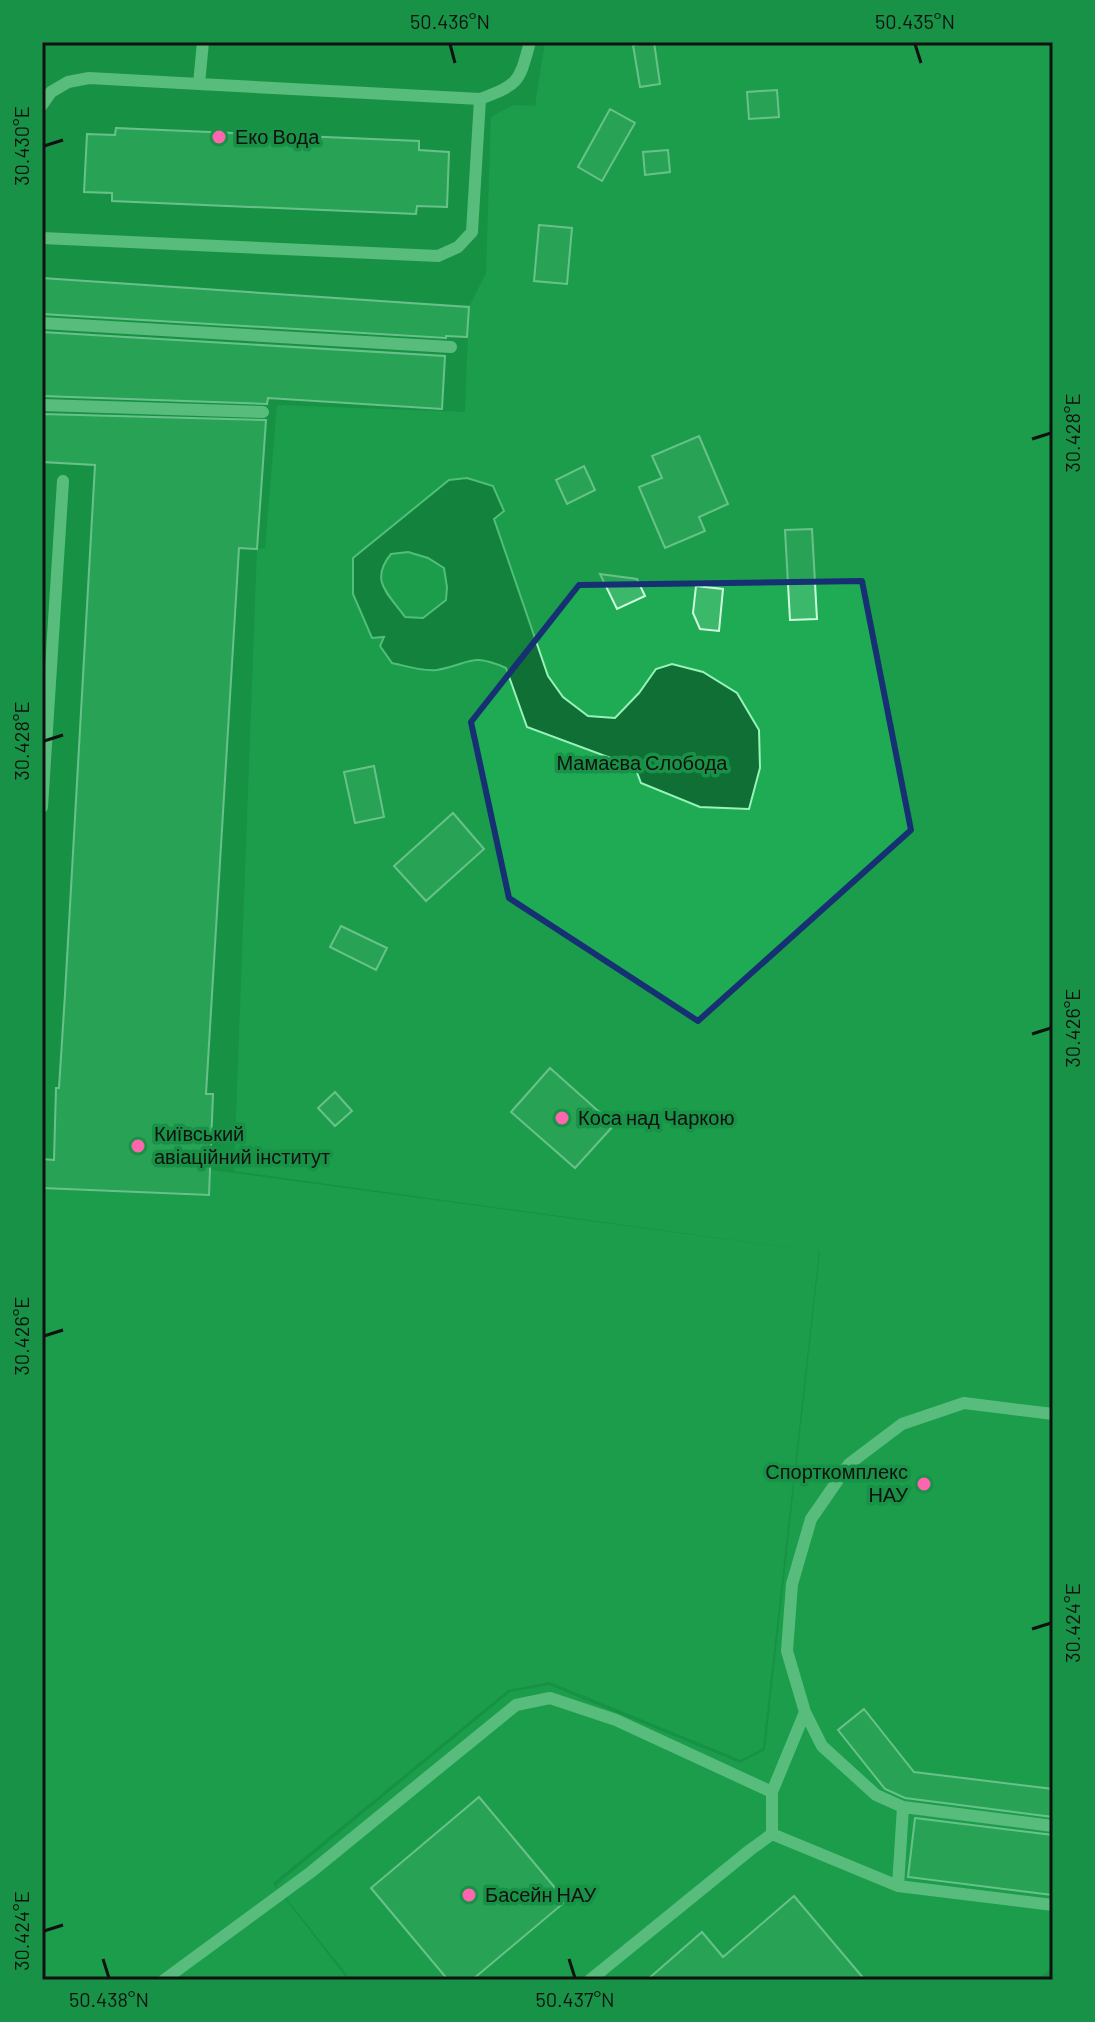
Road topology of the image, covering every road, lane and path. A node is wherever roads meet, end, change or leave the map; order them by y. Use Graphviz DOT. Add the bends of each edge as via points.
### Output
graph roads {
  1 [pos="203,42"];
  2 [pos="530,42"];
  3 [pos="199,84"];
  4 [pos="480,99"];
  5 [pos="42,105"];
  6 [pos="42,238"];
  7 [pos="42,323"];
  8 [pos="451,347"];
  9 [pos="42,405"];
  10 [pos="263,412"];
  11 [pos="63,481"];
  12 [pos="42,807"];
  13 [pos="1053,1414"];
  14 [pos="805,1712"];
  15 [pos="772,1792"];
  16 [pos="903,1807"];
  17 [pos="1053,1826"];
  18 [pos="772,1834"];
  19 [pos="898,1886"];
  20 [pos="1053,1905"];
  21 [pos="164,1980"];
  22 [pos="590,1980"];
  1 -- 3 [label="lane"];
  2 -- 4 [label="lane" via="520,76"];
  3 -- 4 [label="lane"];
  3 -- 5 [label="lane" via="89,78 68,82"];
  4 -- 6 [label="lane" via="472,232 458,247 438,256"];
  7 -- 8 [label="lane"];
  9 -- 10 [label="lane"];
  11 -- 12 [label="lane"];
  13 -- 14 [label="lane" via="964,1403 902,1424 849,1464 811,1519 792,1584 787,1651"];
  14 -- 15 [label="lane"];
  14 -- 16 [label="lane" via="822,1746 876,1795"];
  15 -- 18 [label="lane"];
  15 -- 21 [label="lane" via="616,1720 550,1698 516,1705 311,1872"];
  16 -- 17 [label="lane"];
  16 -- 19 [label="lane"];
  18 -- 19 [label="lane"];
  18 -- 22 [label="lane"];
  19 -- 20 [label="lane"];
}
